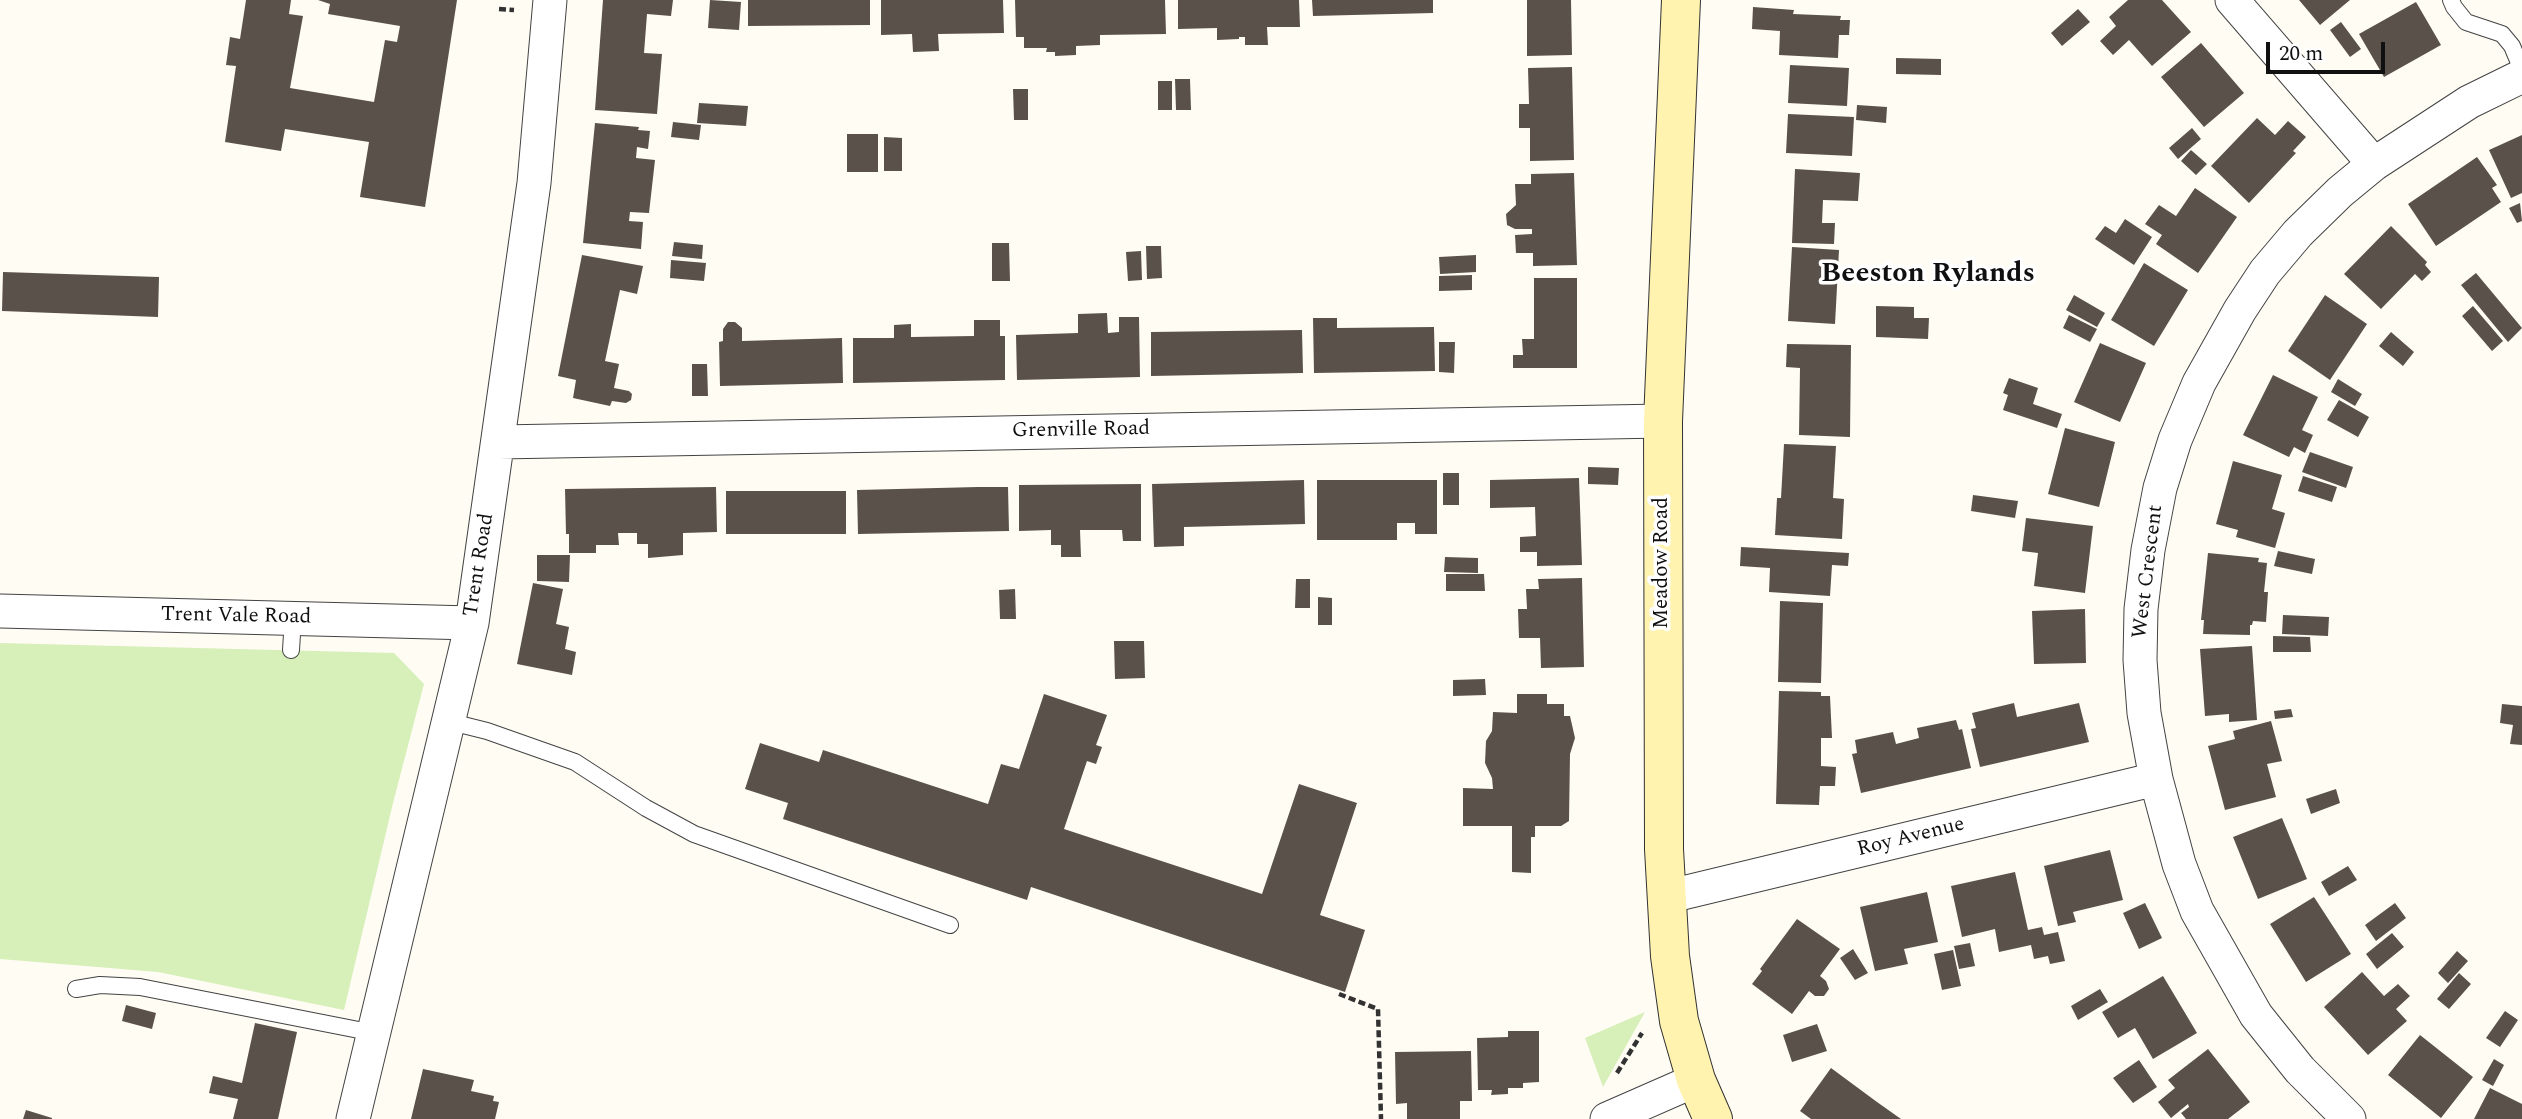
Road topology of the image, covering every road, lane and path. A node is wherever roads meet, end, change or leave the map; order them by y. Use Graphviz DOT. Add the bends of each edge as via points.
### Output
graph roads {
  1 [pos="550,0"];
  2 [pos="1681,0"];
  3 [pos="2232,0"];
  4 [pos="2451,0"];
  5 [pos="2522,70"];
  6 [pos="2522,76"];
  7 [pos="2374,164"];
  8 [pos="1663,421"];
  9 [pos="499,442"];
  10 [pos="0,611"];
  11 [pos="472,622"];
  12 [pos="447,721"];
  13 [pos="2156,779"];
  14 [pos="1667,897"];
  15 [pos="950,925"];
  16 [pos="1673,981"];
  17 [pos="76,989"];
  18 [pos="1339,994"];
  19 [pos="374,1033"];
  20 [pos="1696,1080"];
  21 [pos="1611,1084"];
  22 [pos="353,1119"];
  23 [pos="1381,1119"];
  24 [pos="1607,1119"];
  25 [pos="1713,1119"];
  26 [pos="2349,1119"];
  1 -- 9 [label="street, Trent Road" via="534,183"];
  2 -- 8 [label="street, Meadow Road"];
  3 -- 7 [label="street"];
  4 -- 5 [label="lane" via="2466,22 2502,34"];
  6 -- 7 [label="street, West Crescent" via="2469,102"];
  7 -- 13 [label="street, West Crescent" via="2306,225 2265,272 2210,362 2175,440 2160,488 2141,609 2144,713"];
  8 -- 9 [label="street, Grenville Road"];
  8 -- 14 [label="street, Meadow Road"];
  9 -- 11 [label="street, Trent Road"];
  10 -- 11 [label="street, Trent Vale Road" via="292,634"];
  11 -- 12 [label="street, Trent Road"];
  12 -- 15 [label="lane" via="575,762 694,834"];
  12 -- 19 [label="street, Trent Road"];
  13 -- 14 [label="street, Roy Avenue"];
  13 -- 26 [label="street, West Crescent" via="2179,864 2221,955 2256,1015 2300,1070"];
  14 -- 16 [label="street, Meadow Road"];
  16 -- 20 [label="street, Meadow Road"];
  16 -- 21 [label="path"];
  17 -- 19 [label="lane" via="140,987"];
  18 -- 23 [label="path" via="1378,1009"];
  19 -- 22 [label="street, Trent Road"];
  20 -- 24 [label="street"];
  20 -- 25 [label="street, Meadow Road"];
}
